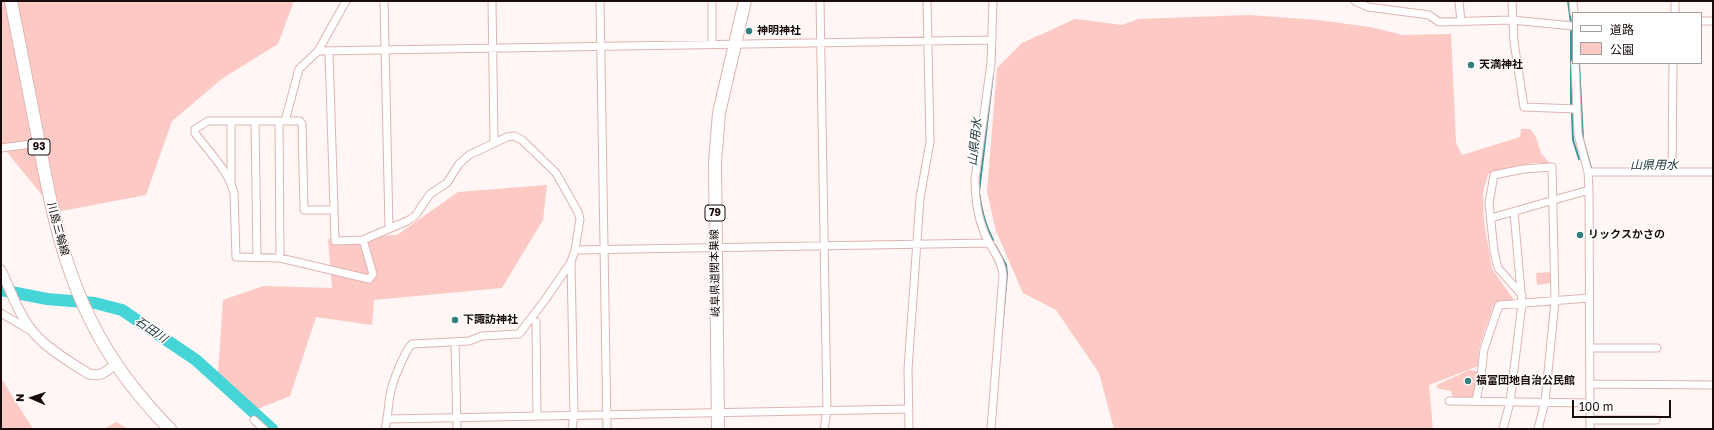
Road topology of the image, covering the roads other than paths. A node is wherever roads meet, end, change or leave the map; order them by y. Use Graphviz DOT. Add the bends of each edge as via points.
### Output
graph roads {
  1 [pos="11,1"];
  2 [pos="346,1"];
  3 [pos="384,1"];
  4 [pos="492,1"];
  5 [pos="600,1"];
  6 [pos="712,1"];
  7 [pos="745,1"];
  8 [pos="820,1"];
  9 [pos="927,1"];
  10 [pos="993,1"];
  11 [pos="1355,1"];
  12 [pos="1459,1"];
  13 [pos="1512,1"];
  14 [pos="1573,1"];
  15 [pos="1675,1"];
  16 [pos="1574,12"];
  17 [pos="1675,12"];
  18 [pos="1512,20"];
  19 [pos="1702,21"];
  20 [pos="1713,21"];
  21 [pos="1461,22"];
  22 [pos="1572,26"];
  23 [pos="928,40"];
  24 [pos="992,40"];
  25 [pos="820,43"];
  26 [pos="712,45"];
  27 [pos="734,45"];
  28 [pos="600,47"];
  29 [pos="492,49"];
  30 [pos="318,51"];
  31 [pos="385,51"];
  32 [pos="329,52"];
  33 [pos="1576,64"];
  34 [pos="1673,64"];
  35 [pos="1576,109"];
  36 [pos="231,121"];
  37 [pos="254,121"];
  38 [pos="282,121"];
  39 [pos="494,141"];
  40 [pos="38,143"];
  41 [pos="1,148"];
  42 [pos="1588,172"];
  43 [pos="1672,172"];
  44 [pos="1713,172"];
  45 [pos="231,184"];
  46 [pos="1589,190"];
  47 [pos="1552,201"];
  48 [pos="334,210"];
  49 [pos="1514,212"];
  50 [pos="1491,218"];
  51 [pos="390,228"];
  52 [pos="362,240"];
  53 [pos="989,243"];
  54 [pos="917,244"];
  55 [pos="824,246"];
  56 [pos="715,249"];
  57 [pos="575,250"];
  58 [pos="604,250"];
  59 [pos="257,257"];
  60 [pos="280,258"];
  61 [pos="571,262"];
  62 [pos="3,273"];
  63 [pos="1522,295"];
  64 [pos="1589,298"];
  65 [pos="1555,301"];
  66 [pos="1522,304"];
  67 [pos="1,312"];
  68 [pos="536,322"];
  69 [pos="34,333"];
  70 [pos="455,342"];
  71 [pos="1590,348"];
  72 [pos="1657,348"];
  73 [pos="115,364"];
  74 [pos="1590,384"];
  75 [pos="1713,385"];
  76 [pos="1449,401"];
  77 [pos="1476,401"];
  78 [pos="1510,402"];
  79 [pos="1545,402"];
  80 [pos="1590,403"];
  81 [pos="909,409"];
  82 [pos="827,411"];
  83 [pos="718,412"];
  84 [pos="607,414"];
  85 [pos="574,415"];
  86 [pos="537,416"];
  87 [pos="457,418"];
  88 [pos="387,419"];
  89 [pos="254,420"];
  90 [pos="1590,420"];
  91 [pos="1656,420"];
  92 [pos="170,429"];
  93 [pos="264,429"];
  94 [pos="385,429"];
  95 [pos="457,429"];
  96 [pos="572,429"];
  97 [pos="607,429"];
  98 [pos="718,429"];
  99 [pos="824,429"];
  100 [pos="909,429"];
  101 [pos="991,429"];
  102 [pos="1503,429"];
  103 [pos="1538,429"];
  104 [pos="1590,429"];
  1 -- 40 [label="main road, 川島三輪線 / 93"];
  2 -- 30 [label="street"];
  3 -- 31 [label="street"];
  4 -- 29 [label="street"];
  5 -- 28 [label="street"];
  6 -- 26 [label="street"];
  7 -- 27 [label="main road, 岐阜県道関本巣線 / 79"];
  8 -- 25 [label="street"];
  9 -- 23 [label="street"];
  10 -- 24 [label="street"];
  11 -- 21 [label="street" via="1368,7 1429,15 1439,22"];
  12 -- 21 [label="street"];
  13 -- 18 [label="street"];
  14 -- 16 [label="street"];
  15 -- 17 [label="street"];
  18 -- 21 [label="street"];
  18 -- 22 [label="street"];
  18 -- 35 [label="street" via="1524,107"];
  19 -- 20 [label="street"];
  23 -- 24 [label="street"];
  23 -- 25 [label="street"];
  23 -- 54 [label="street" via="930,142 920,198"];
  24 -- 53 [label="street" via="989,86 975,186 983,232"];
  25 -- 27 [label="street"];
  25 -- 55 [label="street"];
  26 -- 27 [label="street"];
  26 -- 28 [label="street"];
  27 -- 56 [label="main road, 岐阜県道関本巣線 / 79" via="717,132"];
  28 -- 29 [label="street"];
  28 -- 58 [label="street"];
  29 -- 31 [label="street"];
  29 -- 39 [label="street"];
  30 -- 32 [label="street"];
  30 -- 38 [label="street" via="299,69"];
  31 -- 32 [label="street"];
  31 -- 51 [label="street"];
  32 -- 48 [label="street"];
  33 -- 35 [label="street"];
  34 -- 43 [label="street"];
  35 -- 42 [label="street" via="1578,134"];
  36 -- 37 [label="street"];
  36 -- 45 [label="street"];
  36 -- 45 [label="street" via="208,121 195,128 195,133"];
  37 -- 38 [label="street"];
  37 -- 59 [label="street"];
  38 -- 48 [label="street" via="300,121 302,124 304,210"];
  38 -- 60 [label="street"];
  39 -- 51 [label="street" via="469,155 459,164 447,183 430,194 415,216"];
  39 -- 57 [label="street" via="514,136 522,140 556,172 580,219"];
  40 -- 41 [label="street"];
  40 -- 73 [label="main road, 川島三輪線 / 93" via="60,242 77,291 98,338"];
  42 -- 43 [label="street"];
  42 -- 46 [label="street"];
  43 -- 44 [label="street"];
  45 -- 59 [label="street" via="234,193 236,257"];
  46 -- 47 [label="street"];
  46 -- 64 [label="street"];
  47 -- 49 [label="street"];
  47 -- 50 [label="street" via="1552,167 1494,175 1489,203"];
  47 -- 65 [label="street"];
  48 -- 52 [label="street" via="334,241"];
  49 -- 50 [label="street"];
  49 -- 63 [label="street"];
  50 -- 63 [label="street" via="1498,268"];
  51 -- 52 [label="street"];
  52 -- 60 [label="street" via="373,274 369,279"];
  53 -- 54 [label="street"];
  53 -- 101 [label="street" via="1003,267"];
  54 -- 55 [label="street"];
  54 -- 81 [label="street" via="908,369"];
  55 -- 56 [label="street"];
  55 -- 82 [label="street"];
  56 -- 58 [label="street"];
  56 -- 83 [label="main road, 岐阜県道関本巣線 / 79"];
  57 -- 58 [label="street"];
  57 -- 61 [label="street"];
  58 -- 84 [label="street"];
  59 -- 60 [label="street"];
  61 -- 70 [label="street" via="519,334 482,336 469,341"];
  61 -- 85 [label="street"];
  62 -- 69 [label="street"];
  63 -- 66 [label="street"];
  64 -- 65 [label="street"];
  64 -- 71 [label="street"];
  65 -- 66 [label="street"];
  65 -- 79 [label="street"];
  66 -- 77 [label="street" via="1519,302 1499,305 1484,349"];
  66 -- 78 [label="street"];
  67 -- 69 [label="street"];
  68 -- 86 [label="street"];
  69 -- 73 [label="street" via="89,374 103,374"];
  70 -- 87 [label="street"];
  70 -- 88 [label="street" via="412,344 408,348 390,393"];
  71 -- 72 [label="street"];
  71 -- 74 [label="street"];
  73 -- 92 [label="main road, 川島三輪線 / 93"];
  74 -- 75 [label="street"];
  74 -- 80 [label="street"];
  76 -- 77 [label="street"];
  77 -- 78 [label="street"];
  78 -- 79 [label="street"];
  78 -- 102 [label="street"];
  79 -- 80 [label="street"];
  79 -- 103 [label="street"];
  80 -- 90 [label="street"];
  81 -- 82 [label="street"];
  81 -- 100 [label="street"];
  82 -- 83 [label="street"];
  82 -- 99 [label="street"];
  83 -- 84 [label="street"];
  83 -- 98 [label="main road, 岐阜県道関本巣線 / 79"];
  84 -- 85 [label="street"];
  84 -- 97 [label="street"];
  85 -- 86 [label="street"];
  85 -- 96 [label="street"];
  86 -- 87 [label="street"];
  87 -- 88 [label="street"];
  87 -- 95 [label="street"];
  88 -- 94 [label="street"];
  89 -- 93 [label="street"];
  90 -- 91 [label="street"];
  90 -- 104 [label="street"];
}
